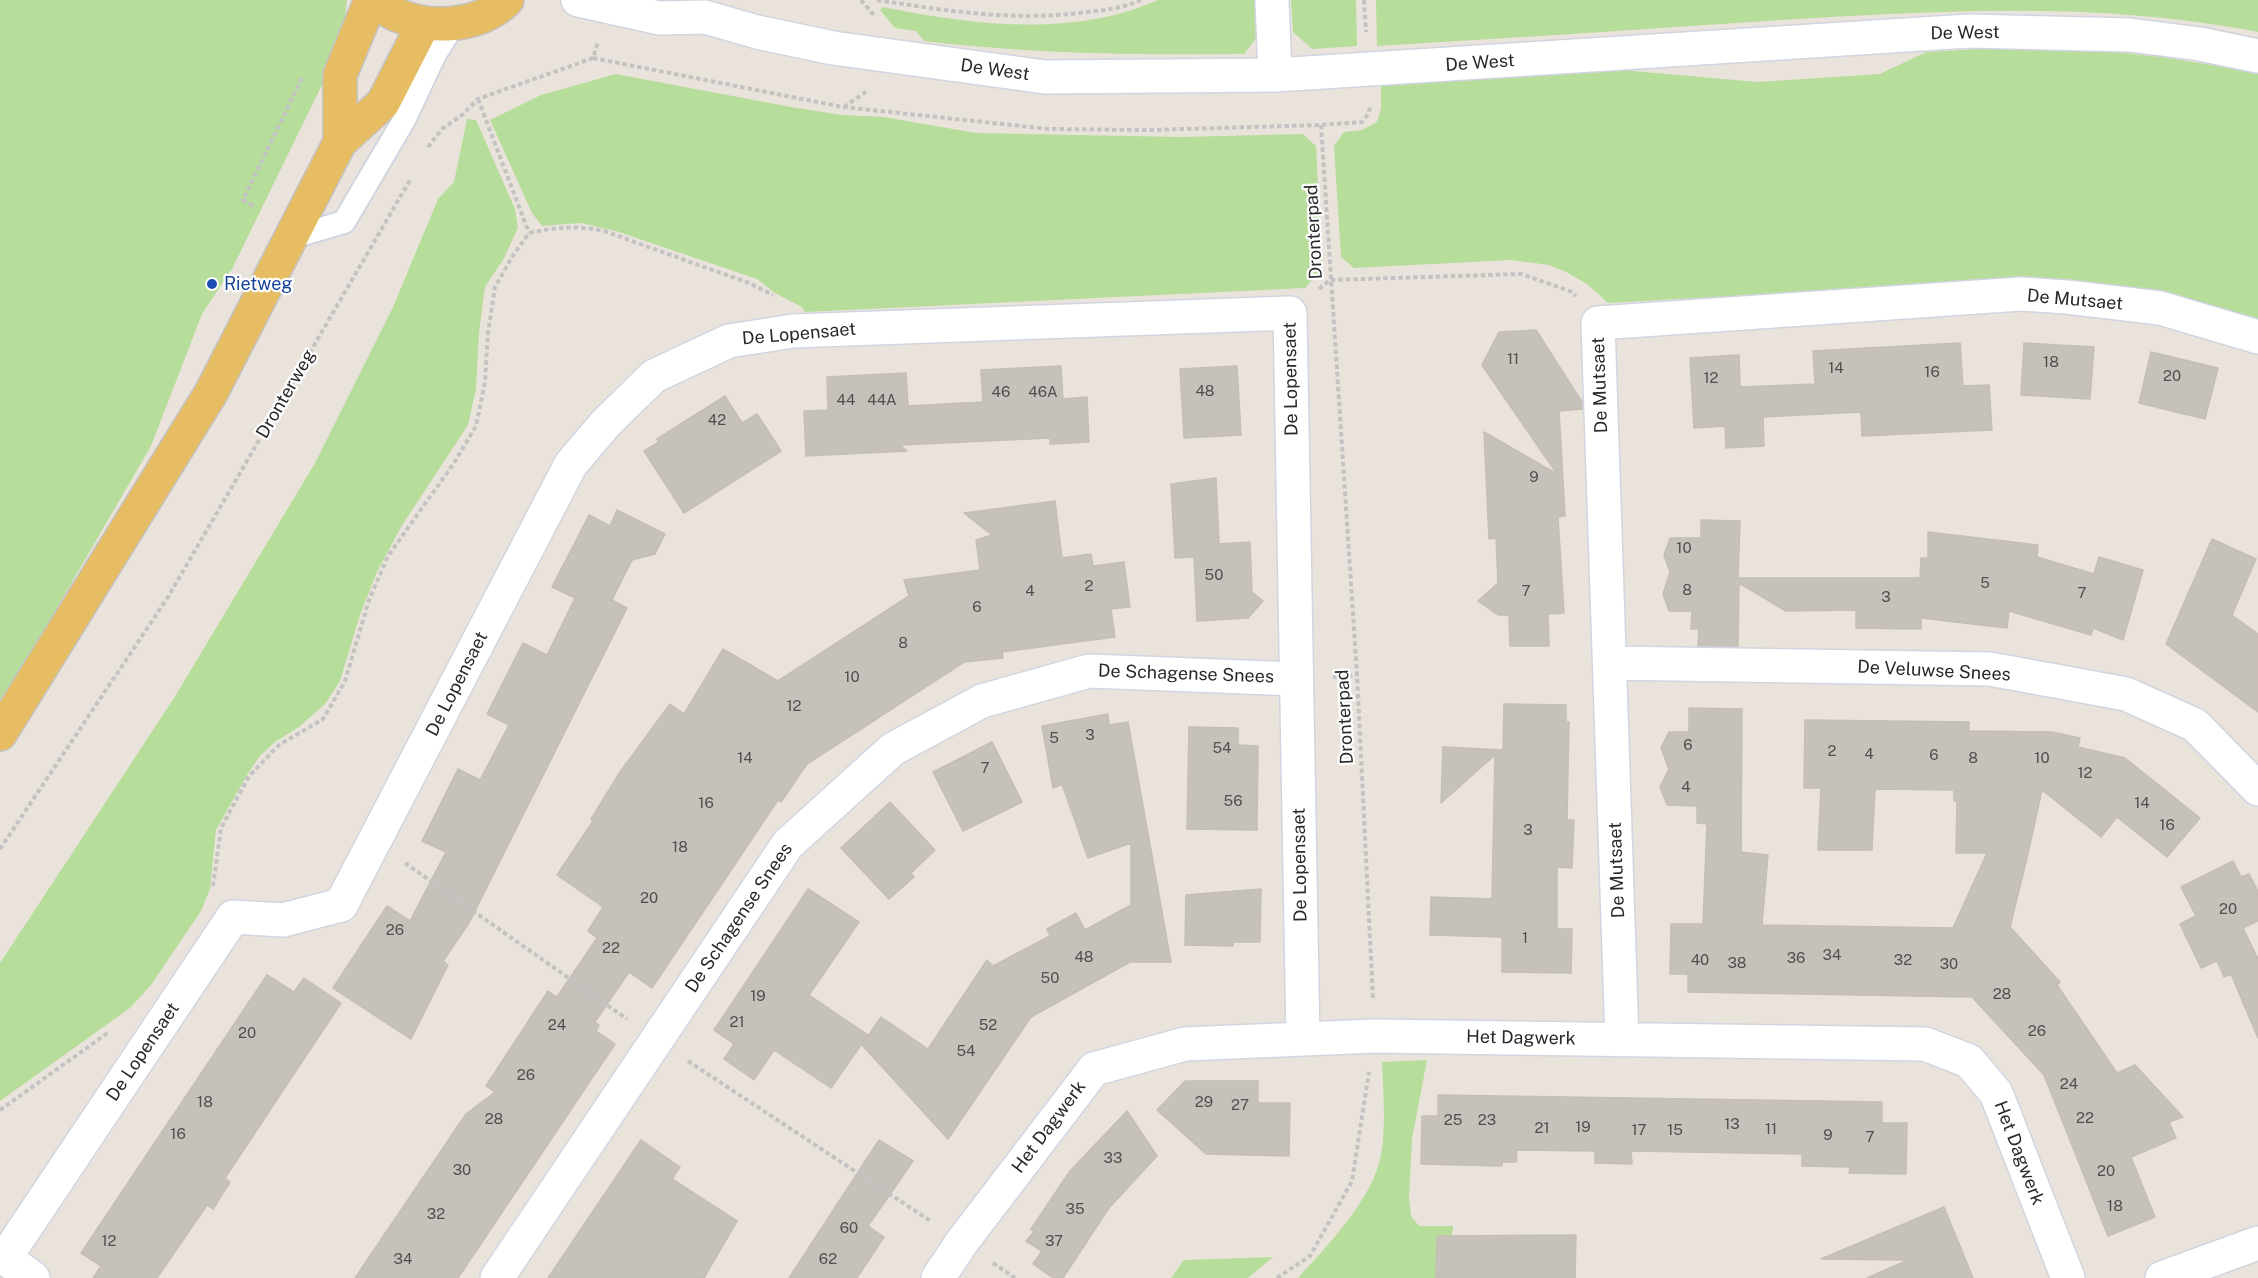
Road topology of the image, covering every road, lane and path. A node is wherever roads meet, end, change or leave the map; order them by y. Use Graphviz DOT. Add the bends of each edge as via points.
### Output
graph roads {
  1 [pos="372,0"];
  2 [pos="507,0"];
  3 [pos="877,0"];
  4 [pos="1141,0"];
  5 [pos="1272,0"];
  6 [pos="593,4"];
  7 [pos="695,9"];
  8 [pos="439,23"];
  9 [pos="2258,56"];
  10 [pos="593,58"];
  11 [pos="1275,75"];
  12 [pos="478,99"];
  13 [pos="340,142"];
  14 [pos="423,157"];
  15 [pos="411,177"];
  16 [pos="529,233"];
  17 [pos="293,237"];
  18 [pos="1330,280"];
  19 [pos="1290,313"];
  20 [pos="1598,323"];
  21 [pos="794,331"];
  22 [pos="2258,337"];
  23 [pos="1610,663"];
  24 [pos="1296,679"];
  25 [pos="0,734"];
  26 [pos="2258,789"];
  27 [pos="375,842"];
  28 [pos="0,849"];
  29 [pos="212,890"];
  30 [pos="112,1029"];
  31 [pos="1375,1036"];
  32 [pos="1303,1039"];
  33 [pos="656,1040"];
  34 [pos="1622,1040"];
  35 [pos="0,1110"];
  36 [pos="962,1242"];
  37 [pos="2258,1243"];
  38 [pos="33,1278"];
  39 [pos="497,1278"];
  40 [pos="938,1278"];
  41 [pos="1015,1278"];
  42 [pos="1277,1278"];
  43 [pos="2068,1278"];
  44 [pos="2162,1278"];
  1 -- 8 [label="main road" via="396,15"];
  1 -- 13 [label="main road" via="340,75"];
  2 -- 8 [label="main road" via="480,17"];
  3 -- 4 [label="path" via="965,14 1014,17 1053,17 1124,7"];
  5 -- 11 [label="street"];
  6 -- 7 [label="street, De West" via="659,18"];
  6 -- 10 [label="path"];
  7 -- 11 [label="street, De West" via="757,32 833,48 1046,77"];
  8 -- 13 [label="main road" via="383,103"];
  8 -- 17 [label="lane" via="435,54 404,120 344,222"];
  9 -- 11 [label="street, De West" via="2130,35 1969,31"];
  10 -- 12 [label="path"];
  10 -- 18 [label="path, Dronterpad" via="843,107 1049,129 1321,125"];
  12 -- 14 [label="path" via="442,129"];
  12 -- 16 [label="path"];
  13 -- 17 [label="main road"];
  15 -- 28 [label="path, Dronterweg" via="168,597"];
  16 -- 21 [label="path" via="561,226 604,231 739,279 791,309"];
  16 -- 29 [label="path" via="495,287 476,426 388,556 369,600 345,681 323,719 279,744 249,776 221,828"];
  17 -- 25 [label="main road" via="211,393"];
  18 -- 19 [label="path"];
  18 -- 20 [label="path" via="1522,274 1572,292"];
  18 -- 31 [label="path, Dronterpad" via="1357,675"];
  19 -- 21 [label="street, De Lopensaet"];
  19 -- 24 [label="street, De Lopensaet"];
  20 -- 22 [label="street, De Mutsaet" via="2021,294 2160,308"];
  20 -- 23 [label="street, De Mutsaet"];
  21 -- 27 [label="street, De Lopensaet" via="729,341 654,376 571,464"];
  23 -- 26 [label="street, De Veluwse Snees" via="1990,669 2126,694 2195,725"];
  23 -- 34 [label="street, De Mutsaet"];
  24 -- 32 [label="street, De Lopensaet"];
  24 -- 33 [label="street, De Schagense Snees" via="1089,671 981,701 893,749 788,844"];
  27 -- 33 [label="path"];
  27 -- 38 [label="street, De Lopensaet" via="340,905 283,920 233,916 5,1258"];
  30 -- 35 [label="path"];
  31 -- 32 [label="street, Het Dagwerk"];
  31 -- 34 [label="street, Het Dagwerk"];
  31 -- 42 [label="path, Dronterpad" via="1352,1181 1310,1256"];
  32 -- 36 [label="street, Het Dagwerk" via="1185,1044 1094,1069"];
  33 -- 36 [label="path"];
  33 -- 39 [label="street, De Schagense Snees"];
  34 -- 43 [label="street, Het Dagwerk" via="1925,1044 1969,1061 1996,1093"];
  36 -- 40 [label="street, Het Dagwerk"];
  36 -- 41 [label="path"];
  37 -- 44 [label="street"];
}
